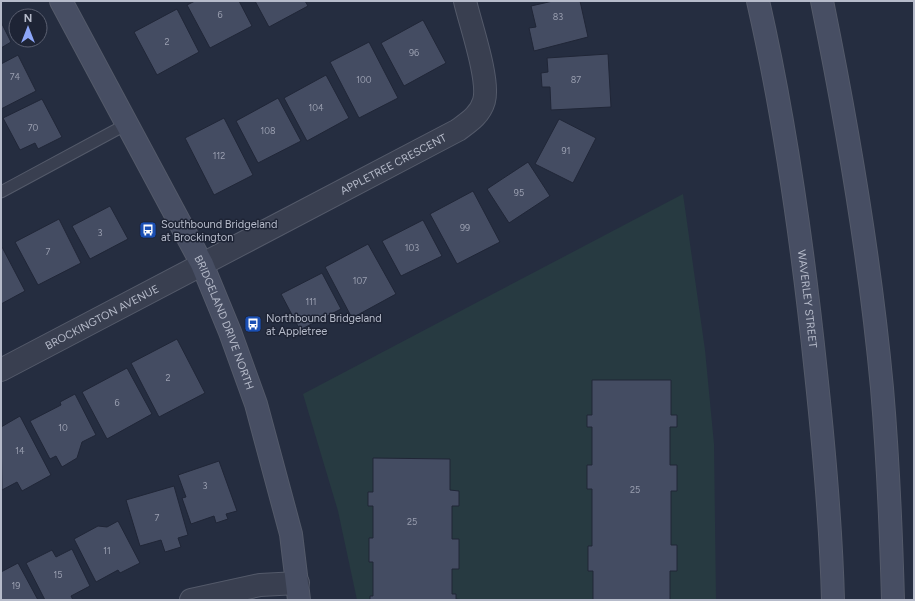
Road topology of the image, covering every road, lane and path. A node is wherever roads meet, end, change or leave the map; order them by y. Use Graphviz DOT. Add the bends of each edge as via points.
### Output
graph roads {
  1 [pos="62,1"];
  2 [pos="465,1"];
  3 [pos="758,1"];
  4 [pos="822,1"];
  5 [pos="127,124"];
  6 [pos="1,192"];
  7 [pos="202,264"];
  8 [pos="1,370"];
  9 [pos="298,592"];
  10 [pos="191,600"];
  11 [pos="833,600"];
  12 [pos="893,600"];
  1 -- 5 [label="main road, BRIDGELAND DRIVE NORTH"];
  2 -- 7 [label="street, APPLETREE CRESCENT" via="484,84 484,100 480,112 472,121"];
  3 -- 11 [label="main road, WAVERLEY STREET" via="781,120 805,274 824,450"];
  4 -- 12 [label="main road" via="848,139 872,300 885,430"];
  5 -- 6 [label="lane"];
  5 -- 7 [label="main road, BRIDGELAND DRIVE NORTH"];
  7 -- 8 [label="street, BROCKINGTON AVENUE"];
  7 -- 9 [label="main road, BRIDGELAND DRIVE NORTH" via="256,404 290,534"];
  9 -- 10 [label="street" via="252,587"];
}
